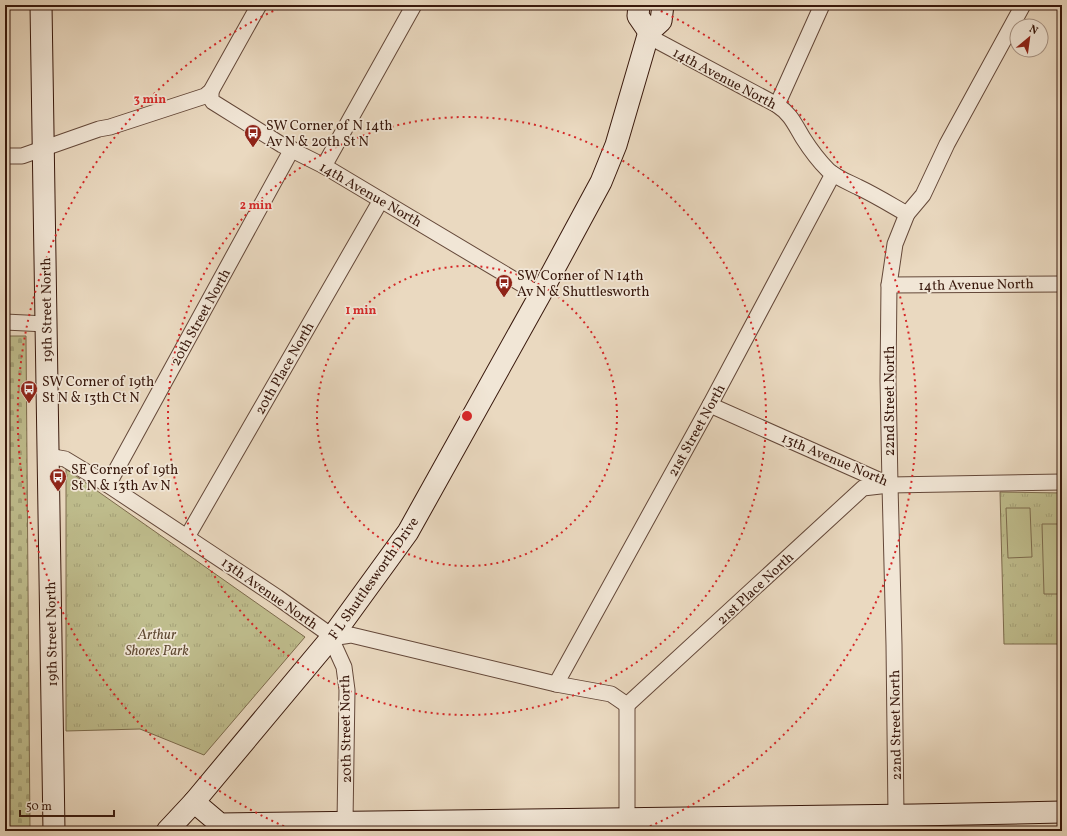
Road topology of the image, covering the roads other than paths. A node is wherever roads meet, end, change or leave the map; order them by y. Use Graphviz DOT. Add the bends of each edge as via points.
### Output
graph roads {
  1 [pos="41,5"];
  2 [pos="259,5"];
  3 [pos="414,5"];
  4 [pos="639,5"];
  5 [pos="663,5"];
  6 [pos="822,5"];
  7 [pos="1023,5"];
  8 [pos="648,34"];
  9 [pos="211,90"];
  10 [pos="777,105"];
  11 [pos="43,149"];
  12 [pos="292,150"];
  13 [pos="5,156"];
  14 [pos="324,166"];
  15 [pos="834,174"];
  16 [pos="381,200"];
  17 [pos="907,214"];
  18 [pos="1062,284"];
  19 [pos="889,285"];
  20 [pos="540,295"];
  21 [pos="5,322"];
  22 [pos="46,324"];
  23 [pos="710,405"];
  24 [pos="48,456"];
  25 [pos="1062,482"];
  26 [pos="108,485"];
  27 [pos="890,485"];
  28 [pos="188,537"];
  29 [pos="331,638"];
  30 [pos="556,684"];
  31 [pos="627,706"];
  32 [pos="194,802"];
  33 [pos="1062,812"];
  34 [pos="345,822"];
  35 [pos="896,823"];
  36 [pos="627,825"];
  37 [pos="54,831"];
  38 [pos="167,831"];
  1 -- 11 [label="street, 19th Street North"];
  2 -- 9 [label="street"];
  3 -- 14 [label="street"];
  4 -- 8 [label="street" via="638,16"];
  5 -- 8 [label="street, F L Shuttlesworth Drive" via="661,21"];
  6 -- 10 [label="street"];
  7 -- 17 [label="street, 22nd Street North" via="947,144 923,196"];
  8 -- 10 [label="street, 14th Avenue North"];
  8 -- 20 [label="street, F L Shuttlesworth Drive" via="616,145 602,182"];
  9 -- 11 [label="street" via="205,96"];
  9 -- 12 [label="street, 14th Avenue North" via="213,102"];
  10 -- 15 [label="street, 14th Avenue North" via="784,109 822,163"];
  11 -- 13 [label="street" via="22,156"];
  11 -- 22 [label="street, 19th Street North"];
  12 -- 14 [label="street, 14th Avenue North"];
  12 -- 26 [label="street, 20th Street North"];
  14 -- 16 [label="street, 14th Avenue North"];
  15 -- 17 [label="street, 14th Avenue North"];
  15 -- 23 [label="street, 21st Street North"];
  16 -- 20 [label="street, 14th Avenue North"];
  16 -- 28 [label="street, 20th Place North"];
  17 -- 19 [label="street, 22nd Street North" via="895,244"];
  18 -- 19 [label="street, 14th Avenue North"];
  19 -- 27 [label="street, 22nd Street North"];
  20 -- 29 [label="street, F L Shuttlesworth Drive" via="408,532"];
  21 -- 22 [label="street"];
  22 -- 24 [label="street, 19th Street North"];
  23 -- 27 [label="street, 13th Avenue North"];
  23 -- 30 [label="street, 21st Street North"];
  24 -- 26 [label="street, 13th Avenue North" via="65,458"];
  24 -- 37 [label="street, 19th Street North"];
  25 -- 27 [label="street, 13th Avenue North"];
  26 -- 28 [label="street, 13th Avenue North"];
  27 -- 31 [label="street, 21st Place North" via="863,488"];
  27 -- 35 [label="street, 22nd Street North"];
  28 -- 29 [label="street, 13th Avenue North" via="329,634"];
  29 -- 30 [label="street, 13th Avenue North" via="351,635"];
  29 -- 32 [label="street, F L Shuttlesworth Drive"];
  29 -- 34 [label="street, 20th Street North" via="344,667 347,690"];
  30 -- 31 [label="street, 13th Avenue North" via="611,694"];
  31 -- 36 [label="street"];
  32 -- 34 [label="street" via="220,824"];
  32 -- 38 [label="street, F L Shuttlesworth Drive"];
  33 -- 35 [label="street"];
  34 -- 36 [label="street"];
  35 -- 36 [label="street"];
}
